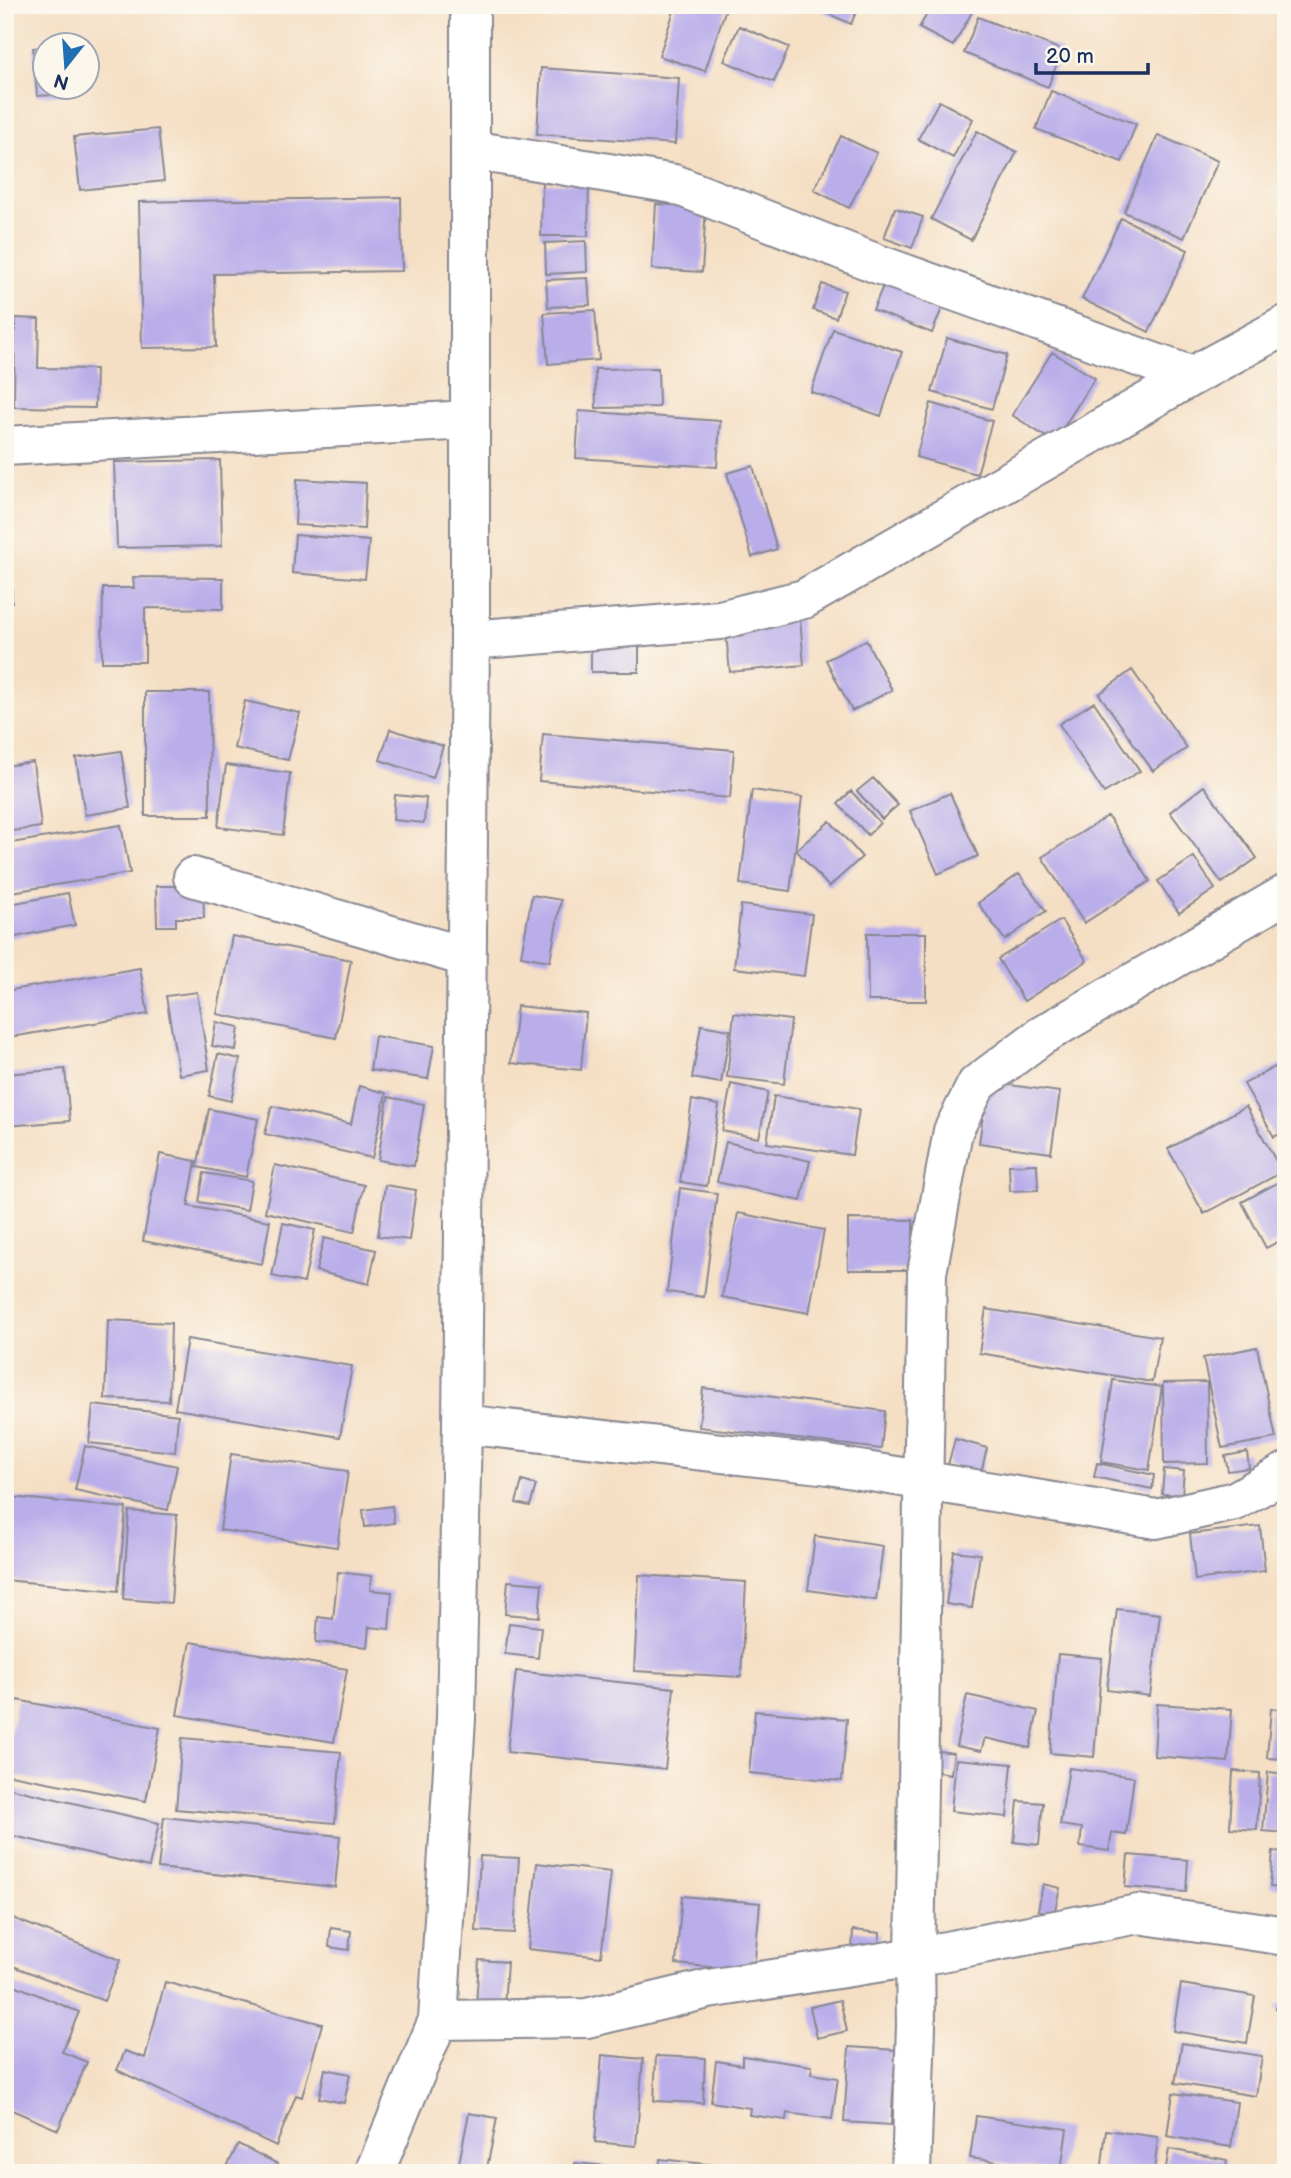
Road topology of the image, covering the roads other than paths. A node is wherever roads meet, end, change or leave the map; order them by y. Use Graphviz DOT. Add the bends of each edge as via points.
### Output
graph roads {
  1 [pos="470,5"];
  2 [pos="471,150"];
  3 [pos="1286,325"];
  4 [pos="1192,376"];
  5 [pos="469,420"];
  6 [pos="5,446"];
  7 [pos="470,640"];
  8 [pos="193,877"];
  9 [pos="1286,894"];
  10 [pos="466,957"];
  11 [pos="462,1424"];
  12 [pos="1286,1472"];
  13 [pos="922,1479"];
  14 [pos="1286,1936"];
  15 [pos="915,1957"];
  16 [pos="438,2020"];
  17 [pos="374,2173"];
  18 [pos="911,2173"];
  1 -- 2 [label="street"];
  2 -- 4 [label="street" via="674,184 875,263"];
  2 -- 5 [label="street"];
  3 -- 4 [label="street"];
  4 -- 7 [label="street" via="804,599 720,620"];
  5 -- 6 [label="street"];
  5 -- 7 [label="street"];
  7 -- 10 [label="street"];
  8 -- 10 [label="street"];
  9 -- 13 [label="street" via="1041,1036 978,1084 953,1131 927,1273"];
  10 -- 11 [label="street"];
  11 -- 13 [label="street"];
  11 -- 16 [label="street" via="456,1718"];
  12 -- 13 [label="street" via="1235,1501 1156,1519"];
  13 -- 15 [label="street"];
  14 -- 15 [label="street" via="1138,1914"];
  15 -- 16 [label="street" via="708,1989 587,2018"];
  15 -- 18 [label="street"];
  16 -- 17 [label="street"];
}
